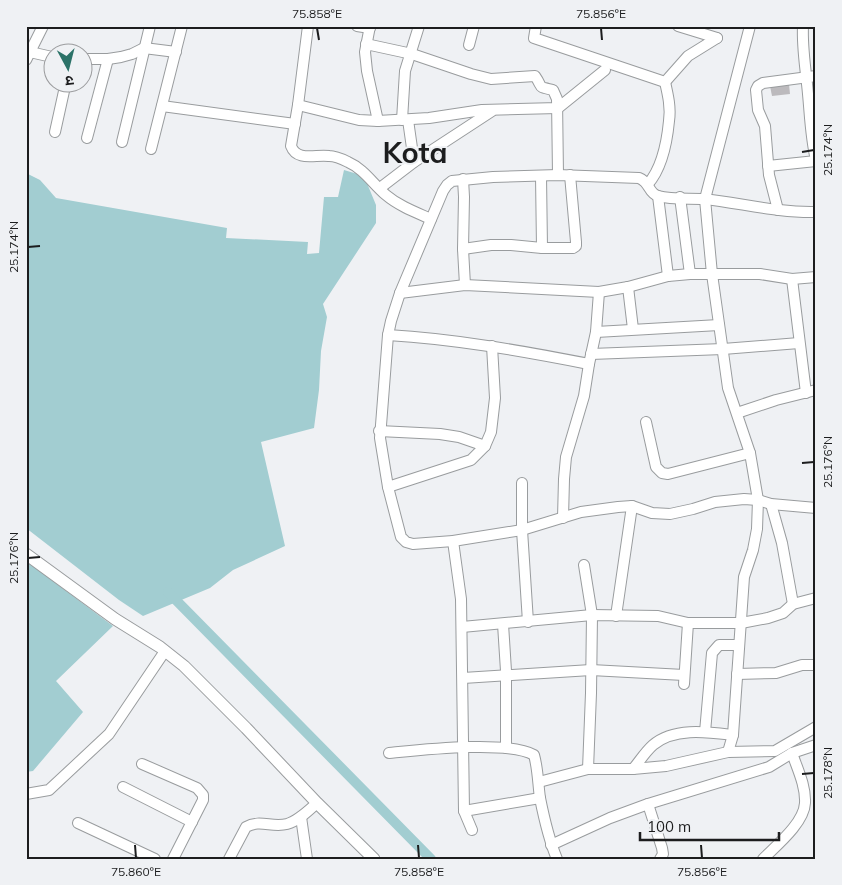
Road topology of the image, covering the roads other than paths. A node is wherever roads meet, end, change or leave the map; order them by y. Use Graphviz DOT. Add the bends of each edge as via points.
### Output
graph roads {
  1 [pos="43,26"];
  2 [pos="150,26"];
  3 [pos="182,26"];
  4 [pos="308,26"];
  5 [pos="357,26"];
  6 [pos="419,26"];
  7 [pos="474,26"];
  8 [pos="536,26"];
  9 [pos="678,26"];
  10 [pos="750,26"];
  11 [pos="803,26"];
  12 [pos="370,27"];
  13 [pos="366,44"];
  14 [pos="469,45"];
  15 [pos="144,48"];
  16 [pos="176,52"];
  17 [pos="412,54"];
  18 [pos="28,56"];
  19 [pos="42,57"];
  20 [pos="108,59"];
  21 [pos="92,60"];
  22 [pos="606,70"];
  23 [pos="811,76"];
  24 [pos="665,82"];
  25 [pos="64,92"];
  26 [pos="298,105"];
  27 [pos="162,106"];
  28 [pos="558,108"];
  29 [pos="493,110"];
  30 [pos="378,120"];
  31 [pos="405,120"];
  32 [pos="295,124"];
  33 [pos="55,132"];
  34 [pos="87,138"];
  35 [pos="122,142"];
  36 [pos="151,149"];
  37 [pos="816,161"];
  38 [pos="414,162"];
  39 [pos="768,166"];
  40 [pos="558,175"];
  41 [pos="570,175"];
  42 [pos="541,176"];
  43 [pos="462,179"];
  44 [pos="648,184"];
  45 [pos="380,188"];
  46 [pos="658,196"];
  47 [pos="680,198"];
  48 [pos="704,199"];
  49 [pos="778,210"];
  50 [pos="816,212"];
  51 [pos="431,219"];
  52 [pos="542,248"];
  53 [pos="463,249"];
  54 [pos="690,274"];
  55 [pos="712,274"];
  56 [pos="668,276"];
  57 [pos="816,277"];
  58 [pos="792,279"];
  59 [pos="465,285"];
  60 [pos="628,288"];
  61 [pos="599,292"];
  62 [pos="400,293"];
  63 [pos="719,324"];
  64 [pos="633,329"];
  65 [pos="596,332"];
  66 [pos="388,335"];
  67 [pos="799,343"];
  68 [pos="492,346"];
  69 [pos="723,349"];
  70 [pos="590,359"];
  71 [pos="811,392"];
  72 [pos="737,413"];
  73 [pos="646,422"];
  74 [pos="380,431"];
  75 [pos="485,446"];
  76 [pos="750,454"];
  77 [pos="522,483"];
  78 [pos="388,487"];
  79 [pos="758,500"];
  80 [pos="772,504"];
  81 [pos="632,506"];
  82 [pos="816,508"];
  83 [pos="563,518"];
  84 [pos="522,530"];
  85 [pos="452,541"];
  86 [pos="26,554"];
  87 [pos="584,565"];
  88 [pos="816,598"];
  89 [pos="793,604"];
  90 [pos="592,615"];
  91 [pos="616,616"];
  92 [pos="528,622"];
  93 [pos="688,623"];
  94 [pos="741,623"];
  95 [pos="503,624"];
  96 [pos="462,627"];
  97 [pos="738,645"];
  98 [pos="165,651"];
  99 [pos="816,665"];
  100 [pos="592,670"];
  101 [pos="506,674"];
  102 [pos="737,674"];
  103 [pos="463,678"];
  104 [pos="816,727"];
  105 [pos="705,732"];
  106 [pos="733,735"];
  107 [pos="816,745"];
  108 [pos="464,747"];
  109 [pos="506,748"];
  110 [pos="776,751"];
  111 [pos="728,752"];
  112 [pos="389,753"];
  113 [pos="792,753"];
  114 [pos="780,762"];
  115 [pos="142,764"];
  116 [pos="588,769"];
  117 [pos="633,769"];
  118 [pos="539,782"];
  119 [pos="122,787"];
  120 [pos="26,794"];
  121 [pos="540,798"];
  122 [pos="317,803"];
  123 [pos="648,804"];
  124 [pos="464,811"];
  125 [pos="301,817"];
  126 [pos="192,822"];
  127 [pos="78,823"];
  128 [pos="472,830"];
  129 [pos="551,845"];
  130 [pos="155,859"];
  131 [pos="173,859"];
  132 [pos="229,859"];
  133 [pos="307,859"];
  134 [pos="374,859"];
  135 [pos="557,859"];
  136 [pos="660,859"];
  137 [pos="763,859"];
  1 -- 18 [label="street"];
  2 -- 15 [label="street"];
  3 -- 16 [label="street"];
  4 -- 26 [label="street"];
  5 -- 12 [label="street"];
  6 -- 17 [label="street"];
  7 -- 14 [label="street"];
  8 -- 24 [label="street" via="534,38"];
  9 -- 24 [label="street" via="717,38 688,56"];
  10 -- 48 [label="street"];
  11 -- 23 [label="street" via="802,44"];
  12 -- 13 [label="street"];
  13 -- 17 [label="street"];
  13 -- 30 [label="street" via="367,71"];
  15 -- 16 [label="street"];
  15 -- 20 [label="street"];
  15 -- 35 [label="street"];
  16 -- 27 [label="street"];
  17 -- 28 [label="street" via="491,79 535,76 540,86 553,90"];
  17 -- 31 [label="street" via="405,71"];
  18 -- 19 [label="street"];
  20 -- 21 [label="street"];
  20 -- 34 [label="street"];
  22 -- 28 [label="street"];
  23 -- 37 [label="street" via="811,141"];
  23 -- 39 [label="street" via="763,83 756,90 758,110 765,126"];
  24 -- 44 [label="street" via="670,120 658,171"];
  25 -- 33 [label="street"];
  26 -- 30 [label="street" via="359,120"];
  26 -- 32 [label="street"];
  27 -- 32 [label="street"];
  27 -- 36 [label="street"];
  28 -- 29 [label="street"];
  28 -- 40 [label="street"];
  29 -- 31 [label="street"];
  29 -- 38 [label="street"];
  30 -- 31 [label="street"];
  31 -- 38 [label="street"];
  32 -- 45 [label="street" via="293,151 306,156 331,156 346,161 358,167"];
  37 -- 39 [label="street"];
  38 -- 45 [label="street"];
  39 -- 49 [label="street"];
  40 -- 41 [label="street"];
  40 -- 42 [label="street"];
  41 -- 44 [label="street" via="640,178"];
  41 -- 52 [label="street" via="576,246"];
  42 -- 43 [label="street"];
  42 -- 52 [label="street"];
  43 -- 51 [label="street" via="447,185"];
  43 -- 53 [label="street"];
  44 -- 46 [label="street" via="650,191"];
  45 -- 51 [label="street" via="399,204"];
  46 -- 47 [label="street"];
  46 -- 56 [label="street"];
  47 -- 48 [label="street"];
  47 -- 54 [label="street"];
  48 -- 49 [label="street"];
  48 -- 55 [label="street"];
  49 -- 50 [label="street"];
  51 -- 62 [label="street"];
  52 -- 53 [label="street" via="511,244"];
  53 -- 59 [label="street"];
  54 -- 55 [label="street"];
  54 -- 56 [label="street"];
  55 -- 58 [label="street" via="760,274"];
  55 -- 63 [label="street"];
  56 -- 60 [label="street"];
  57 -- 58 [label="street"];
  58 -- 67 [label="street"];
  59 -- 61 [label="street"];
  59 -- 62 [label="street"];
  60 -- 61 [label="street"];
  60 -- 64 [label="street"];
  61 -- 65 [label="street"];
  62 -- 66 [label="street"];
  63 -- 64 [label="street"];
  63 -- 69 [label="street"];
  64 -- 65 [label="street"];
  65 -- 70 [label="street"];
  66 -- 68 [label="street"];
  66 -- 74 [label="street"];
  67 -- 69 [label="street"];
  67 -- 71 [label="street"];
  68 -- 70 [label="street"];
  68 -- 75 [label="street" via="494,398 491,432"];
  69 -- 70 [label="street"];
  69 -- 72 [label="street" via="728,388"];
  70 -- 83 [label="street" via="584,396 566,457"];
  71 -- 72 [label="street"];
  72 -- 76 [label="street"];
  73 -- 76 [label="street" via="656,467 662,473"];
  74 -- 75 [label="street" via="440,434"];
  74 -- 78 [label="street"];
  75 -- 78 [label="street" via="471,460"];
  76 -- 79 [label="street"];
  77 -- 84 [label="street"];
  78 -- 85 [label="street" via="406,542"];
  79 -- 80 [label="street"];
  79 -- 81 [label="street" via="714,502 670,514 652,513"];
  79 -- 94 [label="street" via="757,529 744,577"];
  80 -- 82 [label="street"];
  80 -- 89 [label="street"];
  81 -- 83 [label="street" via="581,512"];
  81 -- 91 [label="street"];
  83 -- 84 [label="street"];
  84 -- 85 [label="street"];
  84 -- 92 [label="street"];
  85 -- 96 [label="street"];
  86 -- 98 [label="street"];
  87 -- 90 [label="street"];
  88 -- 89 [label="street"];
  89 -- 94 [label="street" via="783,613"];
  90 -- 91 [label="street"];
  90 -- 92 [label="street"];
  90 -- 100 [label="street"];
  91 -- 93 [label="street" via="658,616"];
  92 -- 95 [label="street"];
  93 -- 94 [label="street"];
  93 -- 100 [label="street" via="684,679"];
  94 -- 97 [label="street"];
  95 -- 96 [label="street"];
  95 -- 101 [label="street"];
  96 -- 103 [label="street"];
  97 -- 102 [label="street"];
  97 -- 105 [label="street" via="719,645 712,653"];
  98 -- 120 [label="street" via="109,734 49,790"];
  98 -- 122 [label="street" via="184,666"];
  99 -- 102 [label="street" via="802,665 776,673"];
  100 -- 101 [label="street"];
  100 -- 116 [label="street"];
  101 -- 103 [label="street"];
  101 -- 109 [label="street"];
  102 -- 106 [label="street"];
  103 -- 108 [label="street"];
  104 -- 110 [label="street"];
  105 -- 106 [label="street"];
  105 -- 117 [label="street" via="669,737 654,745"];
  106 -- 111 [label="street"];
  107 -- 113 [label="street"];
  108 -- 109 [label="street"];
  108 -- 112 [label="street"];
  108 -- 124 [label="street"];
  109 -- 118 [label="street" via="534,756"];
  110 -- 111 [label="street"];
  110 -- 114 [label="street"];
  111 -- 117 [label="street" via="666,766"];
  113 -- 114 [label="street"];
  113 -- 137 [label="street" via="803,787 805,803 802,815"];
  114 -- 123 [label="street"];
  115 -- 126 [label="street" via="200,790 203,800"];
  116 -- 117 [label="street"];
  116 -- 118 [label="street"];
  118 -- 121 [label="street"];
  119 -- 126 [label="street"];
  121 -- 124 [label="street"];
  121 -- 129 [label="street"];
  122 -- 125 [label="street"];
  122 -- 134 [label="street"];
  123 -- 129 [label="street"];
  123 -- 136 [label="street" via="662,848"];
  124 -- 128 [label="street"];
  125 -- 132 [label="street" via="288,824 261,822 246,827"];
  125 -- 133 [label="street"];
  126 -- 131 [label="street"];
  127 -- 130 [label="street"];
  129 -- 135 [label="street"];
}
